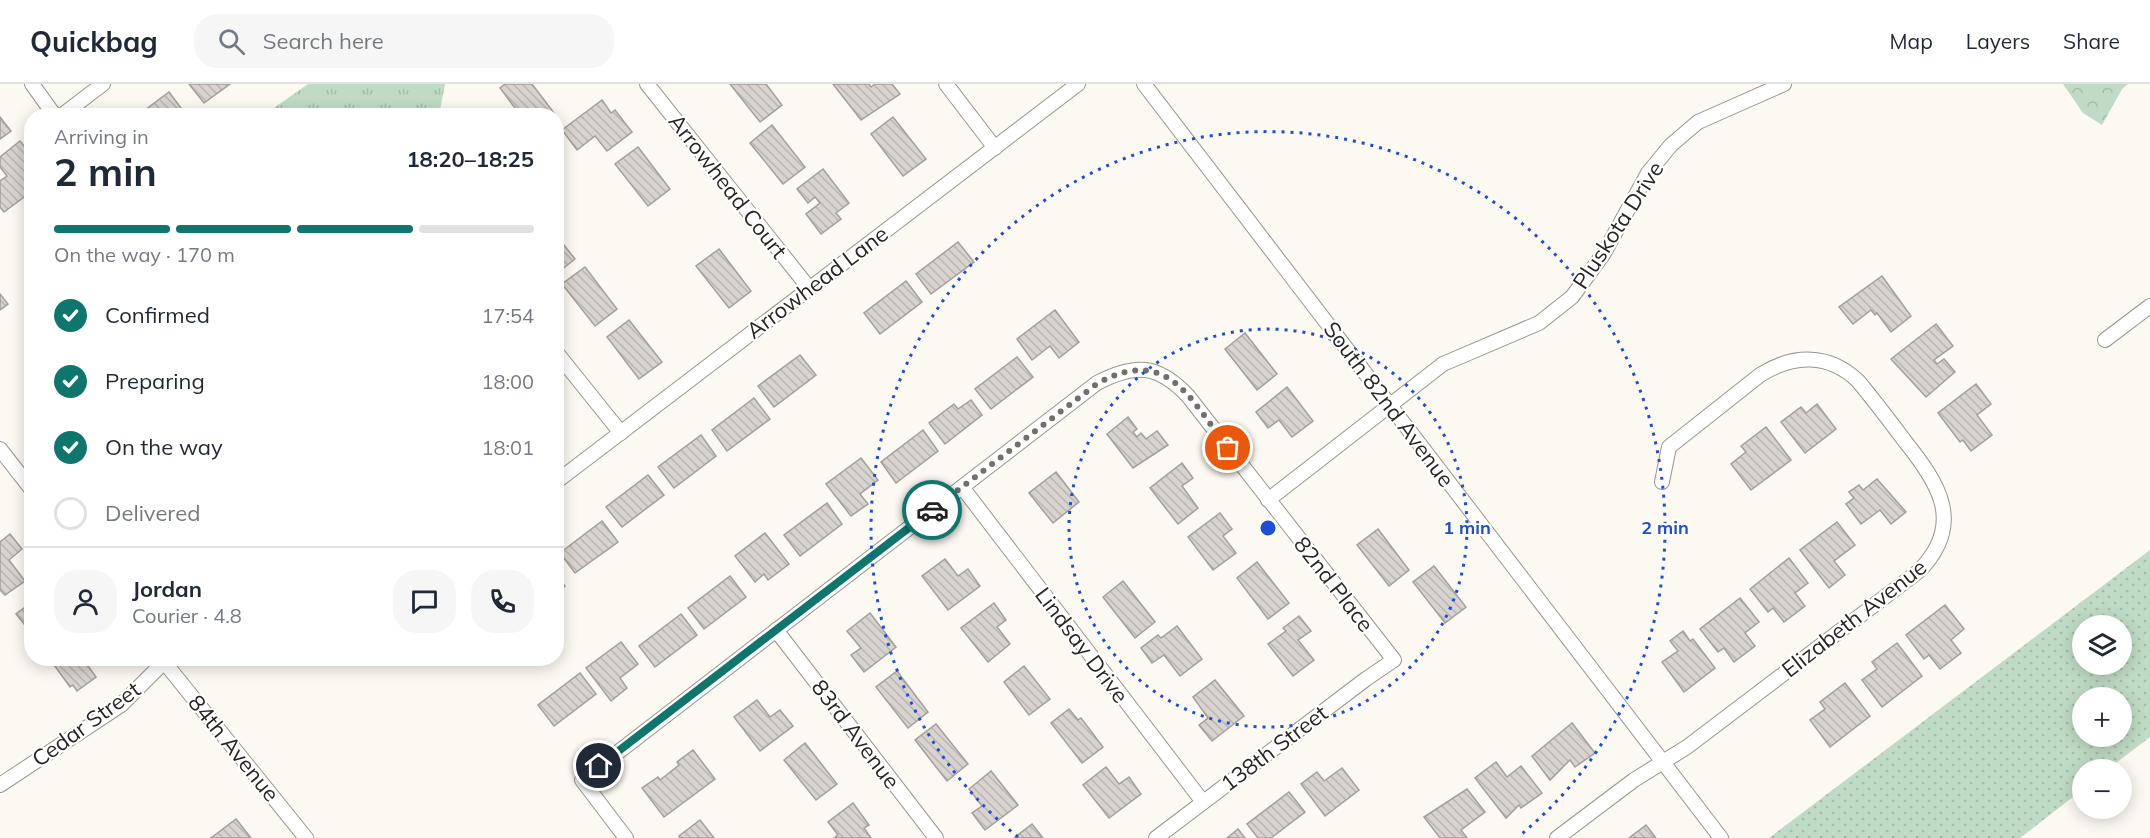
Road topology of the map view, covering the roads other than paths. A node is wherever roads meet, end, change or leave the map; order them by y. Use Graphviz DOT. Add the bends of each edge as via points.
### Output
graph roads {
  1 [pos="32,84"];
  2 [pos="103,84"];
  3 [pos="647,84"];
  4 [pos="946,84"];
  5 [pos="1078,84"];
  6 [pos="1144,84"];
  7 [pos="1784,84"];
  8 [pos="49,108"];
  9 [pos="72,108"];
  10 [pos="995,147"];
  11 [pos="809,288"];
  12 [pos="2150,306"];
  13 [pos="2105,340"];
  14 [pos="564,362"];
  15 [pos="1391,406"];
  16 [pos="621,433"];
  17 [pos="0,448"];
  18 [pos="564,476"];
  19 [pos="24,480"];
  20 [pos="1662,482"];
  21 [pos="962,487"];
  22 [pos="1268,500"];
  23 [pos="776,630"];
  24 [pos="1394,660"];
  25 [pos="159,666"];
  26 [pos="170,666"];
  27 [pos="1662,762"];
  28 [pos="0,785"];
  29 [pos="1203,802"];
  30 [pos="306,838"];
  31 [pos="626,838"];
  32 [pos="936,838"];
  33 [pos="1156,838"];
  34 [pos="1557,838"];
  35 [pos="1721,838"];
  1 -- 8 [label="street"];
  2 -- 9 [label="street"];
  3 -- 11 [label="street, Arrowhead Court"];
  4 -- 10 [label="street"];
  5 -- 10 [label="street, Arrowhead Lane"];
  6 -- 15 [label="street, South 82nd Avenue"];
  7 -- 15 [label="street, Pluskota Drive" via="1698,122 1671,145 1648,173 1604,253 1572,297 1539,323 1443,364"];
  10 -- 11 [label="street, Arrowhead Lane"];
  11 -- 16 [label="street, Arrowhead Lane"];
  12 -- 13 [label="street"];
  14 -- 16 [label="street"];
  15 -- 22 [label="street, Pluskota Drive"];
  15 -- 27 [label="street, South 82nd Avenue"];
  16 -- 18 [label="street, Arrowhead Lane"];
  17 -- 19 [label="street"];
  20 -- 27 [label="street, Elizabeth Avenue" via="1669,447 1760,375 1794,359 1823,361 1838,366 1858,381 1929,472 1938,487 1944,512 1935,550 1918,571"];
  21 -- 22 [label="street, 82nd Place" via="1098,383 1129,370 1158,372 1169,378 1188,396"];
  21 -- 23 [label="street"];
  21 -- 29 [label="street, Lindsay Drive"];
  22 -- 24 [label="street, 82nd Place"];
  23 -- 31 [label="street" via="582,780"];
  23 -- 32 [label="street, 83rd Avenue"];
  24 -- 29 [label="street, 138th Street"];
  25 -- 28 [label="street, Cedar Street" via="121,705"];
  26 -- 30 [label="street, 84th Avenue"];
  27 -- 34 [label="street, Elizabeth Avenue"];
  27 -- 35 [label="street, South 82nd Avenue"];
  29 -- 33 [label="street, 138th Street"];
}
